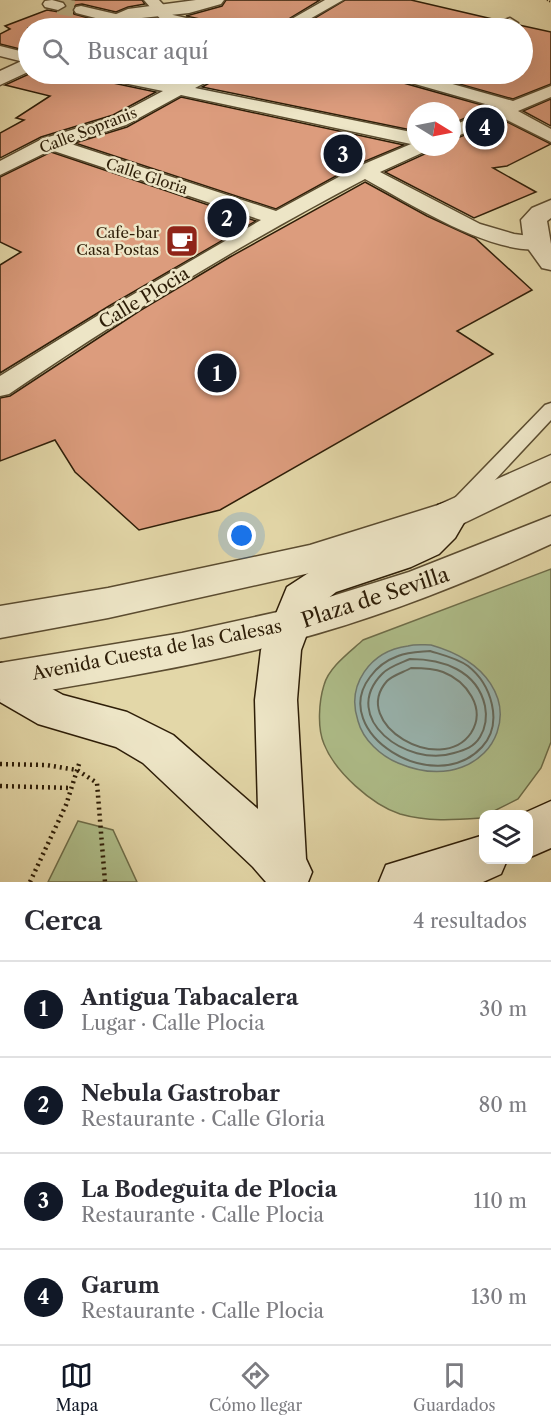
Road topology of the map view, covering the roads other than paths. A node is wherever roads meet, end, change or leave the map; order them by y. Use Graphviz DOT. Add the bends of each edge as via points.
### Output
graph roads {
  1 [pos="215,0"];
  2 [pos="336,0"];
  3 [pos="81,10"];
  4 [pos="160,10"];
  5 [pos="124,16"];
  6 [pos="120,18"];
  7 [pos="183,18"];
  8 [pos="303,18"];
  9 [pos="0,51"];
  10 [pos="18,56"];
  11 [pos="18,69"];
  12 [pos="0,79"];
  13 [pos="161,84"];
  14 [pos="190,84"];
  15 [pos="458,84"];
  16 [pos="183,88"];
  17 [pos="551,91"];
  18 [pos="508,108"];
  19 [pos="461,129"];
  20 [pos="551,136"];
  21 [pos="407,137"];
  22 [pos="50,143"];
  23 [pos="407,152"];
  24 [pos="0,169"];
  25 [pos="364,171"];
  26 [pos="551,207"];
  27 [pos="279,219"];
  28 [pos="544,253"];
  29 [pos="0,388"];
  30 [pos="551,409"];
  31 [pos="551,467"];
  32 [pos="451,514"];
  33 [pos="551,529"];
  34 [pos="0,622"];
  35 [pos="290,625"];
  36 [pos="0,681"];
  37 [pos="551,823"];
  38 [pos="533,833"];
  39 [pos="479,860"];
  40 [pos="289,874"];
  41 [pos="403,882"];
  1 -- 4 [label="street" via="189,8"];
  2 -- 8 [label="street"];
  3 -- 5 [label="street"];
  4 -- 5 [label="street"];
  4 -- 7 [label="street"];
  5 -- 6 [label="street"];
  9 -- 10 [label="street"];
  11 -- 12 [label="street"];
  13 -- 16 [label="street"];
  14 -- 16 [label="street, Calle Sopranis"];
  15 -- 18 [label="street"];
  16 -- 21 [label="street"];
  16 -- 22 [label="street, Calle Sopranis" via="120,121"];
  17 -- 18 [label="street"];
  18 -- 19 [label="street"];
  18 -- 20 [label="street"];
  22 -- 24 [label="street, Calle Sopranis"];
  22 -- 27 [label="street, Calle Gloria"];
  23 -- 25 [label="street, Calle Plocia"];
  25 -- 27 [label="street, Calle Plocia"];
  25 -- 28 [label="street" via="473,228"];
  26 -- 28 [label="street" via="534,220"];
  27 -- 29 [label="street, Calle Plocia" via="50,354"];
  30 -- 32 [label="lane"];
  31 -- 32 [label="street, Avenida Cuesta de las Calesas"];
  32 -- 34 [label="street, Avenida Cuesta de las Calesas" via="310,559"];
  32 -- 35 [label="street, Avenida Cuesta de las Calesas" via="426,544 323,582 301,598"];
  33 -- 35 [label="street, Plaza de Sevilla" via="433,579"];
  35 -- 36 [label="street, Avenida Cuesta de las Calesas"];
  35 -- 40 [label="street, Plaza de Sevilla" via="281,650 276,700"];
  36 -- 40 [label="street, Plaza de Sevilla" via="53,711 127,731 158,749"];
  37 -- 38 [label="street"];
  39 -- 41 [label="street"];
}
